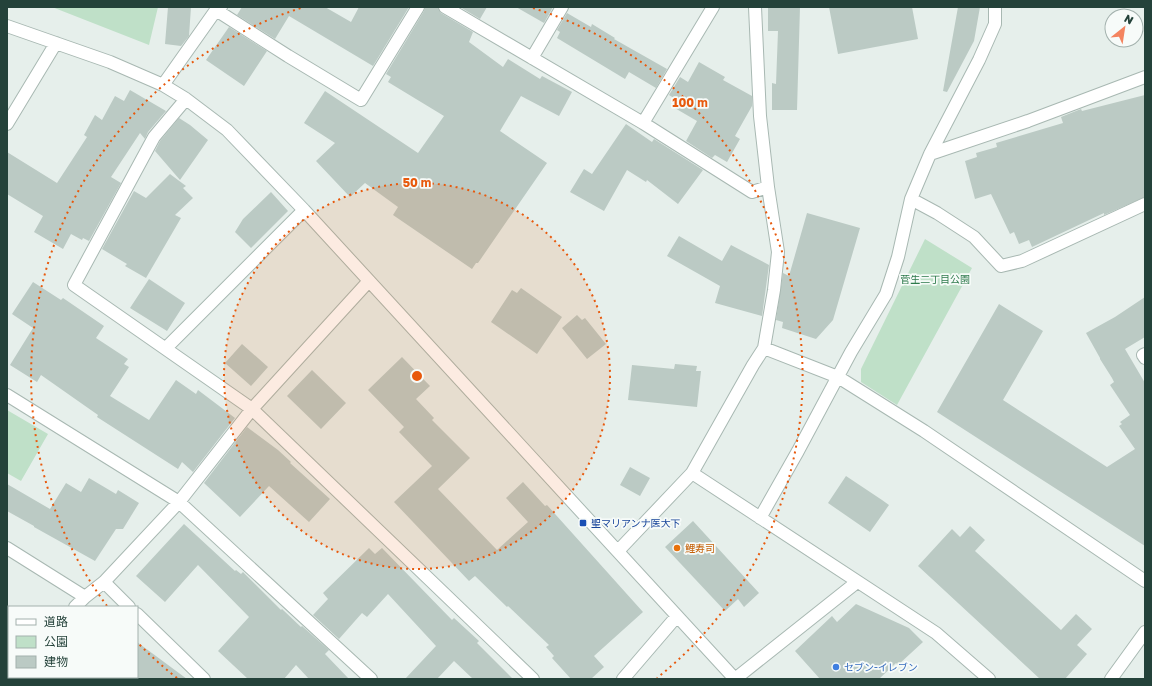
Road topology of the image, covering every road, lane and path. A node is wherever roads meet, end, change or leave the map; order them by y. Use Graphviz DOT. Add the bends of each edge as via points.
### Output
graph roads {
  1 [pos="418,7"];
  2 [pos="445,7"];
  3 [pos="562,7"];
  4 [pos="713,7"];
  5 [pos="755,7"];
  6 [pos="995,7"];
  7 [pos="218,9"];
  8 [pos="7,26"];
  9 [pos="56,43"];
  10 [pos="532,58"];
  11 [pos="1145,77"];
  12 [pos="162,85"];
  13 [pos="186,98"];
  14 [pos="643,123"];
  15 [pos="7,124"];
  16 [pos="930,154"];
  17 [pos="768,187"];
  18 [pos="911,199"];
  19 [pos="1145,204"];
  20 [pos="304,210"];
  21 [pos="368,282"];
  22 [pos="166,348"];
  23 [pos="764,348"];
  24 [pos="1145,354"];
  25 [pos="1145,358"];
  26 [pos="838,377"];
  27 [pos="7,395"];
  28 [pos="252,409"];
  29 [pos="692,473"];
  30 [pos="179,502"];
  31 [pos="760,518"];
  32 [pos="7,548"];
  33 [pos="618,551"];
  34 [pos="1145,581"];
  35 [pos="104,582"];
  36 [pos="857,582"];
  37 [pos="85,597"];
  38 [pos="76,606"];
  39 [pos="128,606"];
  40 [pos="138,615"];
  41 [pos="677,616"];
  42 [pos="1145,632"];
  43 [pos="204,679"];
  44 [pos="371,679"];
  45 [pos="533,679"];
  46 [pos="623,679"];
  47 [pos="735,679"];
  48 [pos="989,679"];
  49 [pos="1111,679"];
  1 -- 7 [label="street" via="361,100 288,56"];
  2 -- 10 [label="street"];
  3 -- 10 [label="street"];
  4 -- 14 [label="street"];
  5 -- 17 [label="street" via="760,116"];
  6 -- 16 [label="street" via="995,24"];
  7 -- 12 [label="street"];
  8 -- 9 [label="street"];
  9 -- 12 [label="street" via="110,62"];
  9 -- 15 [label="street"];
  10 -- 14 [label="street"];
  11 -- 16 [label="street"];
  12 -- 13 [label="street"];
  13 -- 20 [label="street" via="226,130"];
  13 -- 22 [label="street" via="154,137 74,285"];
  14 -- 17 [label="street" via="752,192"];
  16 -- 18 [label="street"];
  17 -- 23 [label="street" via="778,252"];
  18 -- 19 [label="street" via="974,237 1001,266 1022,261"];
  18 -- 26 [label="street" via="898,257 886,294"];
  20 -- 21 [label="street"];
  20 -- 22 [label="street"];
  21 -- 28 [label="street"];
  21 -- 33 [label="street"];
  22 -- 28 [label="street"];
  23 -- 26 [label="street"];
  23 -- 29 [label="street"];
  24 -- 25 [label="street"];
  26 -- 31 [label="street"];
  26 -- 34 [label="street"];
  27 -- 30 [label="street"];
  28 -- 30 [label="street"];
  28 -- 45 [label="street"];
  29 -- 31 [label="street"];
  29 -- 33 [label="street"];
  30 -- 35 [label="street"];
  30 -- 44 [label="street"];
  31 -- 36 [label="street"];
  32 -- 37 [label="street"];
  33 -- 41 [label="street"];
  35 -- 37 [label="street"];
  35 -- 39 [label="street"];
  36 -- 47 [label="street"];
  36 -- 48 [label="street" via="936,633"];
  37 -- 38 [label="street"];
  40 -- 43 [label="street"];
  41 -- 46 [label="street"];
  41 -- 47 [label="street"];
  42 -- 49 [label="street"];
}
